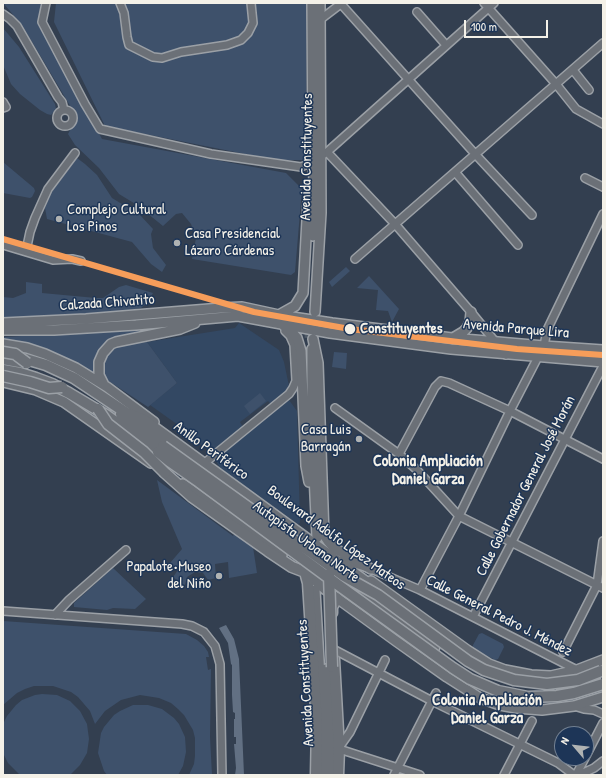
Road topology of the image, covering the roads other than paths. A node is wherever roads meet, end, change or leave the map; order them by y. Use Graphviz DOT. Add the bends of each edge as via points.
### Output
graph roads {
  1 [pos="46,3"];
  2 [pos="120,3"];
  3 [pos="250,3"];
  4 [pos="312,3"];
  5 [pos="320,3"];
  6 [pos="342,4"];
  7 [pos="489,5"];
  8 [pos="417,12"];
  9 [pos="3,14"];
  10 [pos="321,19"];
  11 [pos="312,26"];
  12 [pos="603,43"];
  13 [pos="446,45"];
  14 [pos="573,70"];
  15 [pos="408,80"];
  16 [pos="556,84"];
  17 [pos="589,90"];
  18 [pos="64,110"];
  19 [pos="603,124"];
  20 [pos="75,153"];
  21 [pos="324,154"];
  22 [pos="476,155"];
  23 [pos="313,162"];
  24 [pos="455,172"];
  25 [pos="314,177"];
  26 [pos="585,178"];
  27 [pos="603,187"];
  28 [pos="603,214"];
  29 [pos="532,215"];
  30 [pos="395,224"];
  31 [pos="3,245"];
  32 [pos="518,245"];
  33 [pos="26,251"];
  34 [pos="355,259"];
  35 [pos="81,261"];
  36 [pos="472,312"];
  37 [pos="204,319"];
  38 [pos="280,320"];
  39 [pos="269,322"];
  40 [pos="3,323"];
  41 [pos="332,323"];
  42 [pos="3,330"];
  43 [pos="330,333"];
  44 [pos="311,338"];
  45 [pos="452,338"];
  46 [pos="496,342"];
  47 [pos="3,344"];
  48 [pos="544,346"];
  49 [pos="603,350"];
  50 [pos="3,353"];
  51 [pos="506,355"];
  52 [pos="538,357"];
  53 [pos="3,359"];
  54 [pos="603,362"];
  55 [pos="27,363"];
  56 [pos="603,366"];
  57 [pos="3,369"];
  58 [pos="3,376"];
  59 [pos="3,382"];
  60 [pos="62,387"];
  61 [pos="107,387"];
  62 [pos="335,408"];
  63 [pos="98,409"];
  64 [pos="510,411"];
  65 [pos="123,416"];
  66 [pos="565,439"];
  67 [pos="181,442"];
  68 [pos="399,454"];
  69 [pos="603,459"];
  70 [pos="206,461"];
  71 [pos="222,477"];
  72 [pos="309,482"];
  73 [pos="459,516"];
  74 [pos="603,541"];
  75 [pos="512,542"];
  76 [pos="126,550"];
  77 [pos="342,560"];
  78 [pos="371,568"];
  79 [pos="305,572"];
  80 [pos="600,586"];
  81 [pos="420,590"];
  82 [pos="337,598"];
  83 [pos="3,611"];
  84 [pos="55,615"];
  85 [pos="473,617"];
  86 [pos="333,649"];
  87 [pos="563,652"];
  88 [pos="385,660"];
  89 [pos="603,660"];
  90 [pos="577,670"];
  91 [pos="379,674"];
  92 [pos="603,674"];
  93 [pos="436,693"];
  94 [pos="603,697"];
  95 [pos="432,701"];
  96 [pos="574,706"];
  97 [pos="603,714"];
  98 [pos="532,721"];
  99 [pos="603,724"];
  100 [pos="594,740"];
  101 [pos="520,745"];
  102 [pos="337,749"];
  103 [pos="603,761"];
  104 [pos="580,766"];
  105 [pos="395,772"];
  106 [pos="222,775"];
  107 [pos="316,775"];
  108 [pos="323,775"];
  109 [pos="330,775"];
  110 [pos="334,775"];
  111 [pos="338,775"];
  112 [pos="420,775"];
  113 [pos="504,775"];
  114 [pos="576,775"];
  1 -- 23 [label="street" via="42,22 100,129 211,154 301,168"];
  2 -- 3 [label="street" via="129,45 162,58 241,40 253,23"];
  4 -- 11 [label="main road, Avenida Constituyentes"];
  5 -- 10 [label="main road, Avenida Constituyentes"];
  6 -- 10 [label="street"];
  6 -- 15 [label="street"];
  7 -- 13 [label="street"];
  7 -- 16 [label="street"];
  8 -- 13 [label="street"];
  9 -- 18 [label="street" via="17,26 62,102"];
  10 -- 11 [label="street"];
  10 -- 21 [label="main road, Avenida Constituyentes"];
  11 -- 23 [label="main road, Avenida Constituyentes"];
  12 -- 14 [label="street"];
  13 -- 15 [label="street"];
  14 -- 16 [label="street"];
  14 -- 17 [label="street"];
  15 -- 21 [label="street"];
  15 -- 22 [label="street"];
  16 -- 19 [label="street" via="576,109"];
  16 -- 22 [label="street"];
  20 -- 33 [label="street" via="48,189 30,232"];
  21 -- 23 [label="street"];
  21 -- 25 [label="main road, Avenida Constituyentes" via="313,312"];
  21 -- 30 [label="street"];
  22 -- 24 [label="street"];
  22 -- 29 [label="street"];
  23 -- 25 [label="main road, Avenida Constituyentes"];
  24 -- 30 [label="street"];
  24 -- 32 [label="street"];
  25 -- 38 [label="main road" via="308,201 303,293 295,306"];
  26 -- 27 [label="street"];
  28 -- 48 [label="street" via="547,330"];
  30 -- 34 [label="street"];
  30 -- 36 [label="street"];
  31 -- 33 [label="street"];
  33 -- 35 [label="street" via="54,260"];
  36 -- 45 [label="main road" via="467,328"];
  36 -- 46 [label="street"];
  37 -- 39 [label="main road, Calzada Chivatito" via="238,316"];
  37 -- 42 [label="main road, Calzada Chivatito" via="54,330"];
  37 -- 61 [label="main road" via="180,328 111,344 98,366 101,379"];
  38 -- 39 [label="main road, Calzada Chivatito"];
  38 -- 40 [label="main road, Calzada Chivatito" via="242,307"];
  38 -- 41 [label="main road, Calzada Chivatito"];
  38 -- 43 [label="main road, Calzada Chivatito"];
  38 -- 72 [label="main road" via="297,338 301,351 306,466"];
  39 -- 70 [label="street" via="290,336 294,345 296,381 293,388 289,394"];
  41 -- 45 [label="main road, Avenida Parque Lira"];
  43 -- 51 [label="main road, Avenida Parque Lira"];
  44 -- 72 [label="main road" via="307,365"];
  44 -- 72 [label="main road" via="314,535"];
  44 -- 78 [label="main road" via="318,363 324,535 334,548"];
  45 -- 46 [label="main road, Avenida Parque Lira"];
  46 -- 48 [label="main road, Avenida Parque Lira"];
  46 -- 51 [label="street"];
  47 -- 61 [label="main road, Boulevard Adolfo López Mateos" via="27,348 59,360"];
  48 -- 49 [label="main road, Avenida Parque Lira"];
  50 -- 55 [label="highway, bridge" via="15,354"];
  50 -- 71 [label="highway, Anillo Periférico" via="40,363 74,378 125,412 144,420"];
  51 -- 52 [label="main road, Avenida Parque Lira"];
  52 -- 54 [label="main road, Avenida Parque Lira"];
  52 -- 64 [label="street"];
  53 -- 55 [label="highway, Autopista Urbana Norte"];
  55 -- 65 [label="highway, Autopista Urbana Norte" via="73,382"];
  56 -- 66 [label="street, Calle Gobernador General José Morán"];
  57 -- 60 [label="highway, Autopista Urbana Norte" via="24,372"];
  57 -- 92 [label="highway, Anillo Periférico" via="52,384 106,415 157,453 231,500 478,678 502,687 555,694 569,692"];
  58 -- 60 [label="highway, bridge" via="49,388"];
  59 -- 79 [label="main road" via="36,390 77,410"];
  60 -- 63 [label="highway, Autopista Urbana Norte"];
  61 -- 67 [label="main road, Boulevard Adolfo López Mateos"];
  62 -- 68 [label="street"];
  63 -- 79 [label="highway, bridge" via="108,424 144,452 186,492 268,551 292,567"];
  63 -- 92 [label="highway, Autopista Urbana Norte, bridge" via="470,679 498,691 528,697 549,697 566,694"];
  64 -- 66 [label="street"];
  64 -- 68 [label="street" via="441,381"];
  64 -- 73 [label="street"];
  65 -- 92 [label="highway, Autopista Urbana Norte, bridge" via="344,576 378,595 476,666 506,678 538,683 572,681"];
  65 -- 102 [label="highway, bridge" via="146,424 325,557 329,569"];
  66 -- 69 [label="street"];
  66 -- 75 [label="street, Calle Gobernador General José Morán"];
  67 -- 70 [label="main road, Boulevard Adolfo López Mateos"];
  67 -- 71 [label="highway"];
  68 -- 73 [label="street" via="427,480"];
  70 -- 77 [label="main road, Boulevard Adolfo López Mateos"];
  71 -- 92 [label="highway, Anillo Periférico" via="482,666 506,675 541,680"];
  73 -- 75 [label="street"];
  73 -- 81 [label="street"];
  74 -- 80 [label="street"];
  75 -- 80 [label="street"];
  75 -- 85 [label="street, Calle Gobernador General José Morán"];
  76 -- 84 [label="street"];
  77 -- 78 [label="street, Calle General Pedro J. Méndez"];
  77 -- 90 [label="main road, Boulevard Adolfo López Mateos" via="467,650 497,668 542,676"];
  78 -- 81 [label="street, Calle General Pedro J. Méndez"];
  79 -- 82 [label="main road"];
  79 -- 107 [label="highway" via="308,582 316,716"];
  80 -- 87 [label="street"];
  81 -- 85 [label="street, Calle General Pedro J. Méndez"];
  82 -- 86 [label="highway" via="332,610"];
  82 -- 96 [label="main road" via="442,674 480,698 500,705 528,709"];
  83 -- 84 [label="street"];
  84 -- 106 [label="street" via="182,624 196,628 209,636 220,664"];
  85 -- 90 [label="street, Calle General Pedro J. Méndez"];
  86 -- 91 [label="street"];
  86 -- 102 [label="highway"];
  88 -- 91 [label="street"];
  89 -- 90 [label="main road, Boulevard Adolfo López Mateos"];
  91 -- 95 [label="street"];
  91 -- 102 [label="street" via="350,732"];
  93 -- 95 [label="street"];
  94 -- 96 [label="main road"];
  95 -- 101 [label="street"];
  95 -- 105 [label="street"];
  96 -- 97 [label="street"];
  98 -- 101 [label="street"];
  99 -- 100 [label="street"];
  101 -- 113 [label="street"];
  101 -- 114 [label="street" via="558,763"];
  102 -- 105 [label="street"];
  102 -- 110 [label="highway"];
  102 -- 111 [label="highway"];
  103 -- 114 [label="street" via="594,768"];
  104 -- 114 [label="street"];
  105 -- 112 [label="street"];
  108 -- 109 [label="main road, Avenida Constituyentes" via="319,592 331,748"];
}
